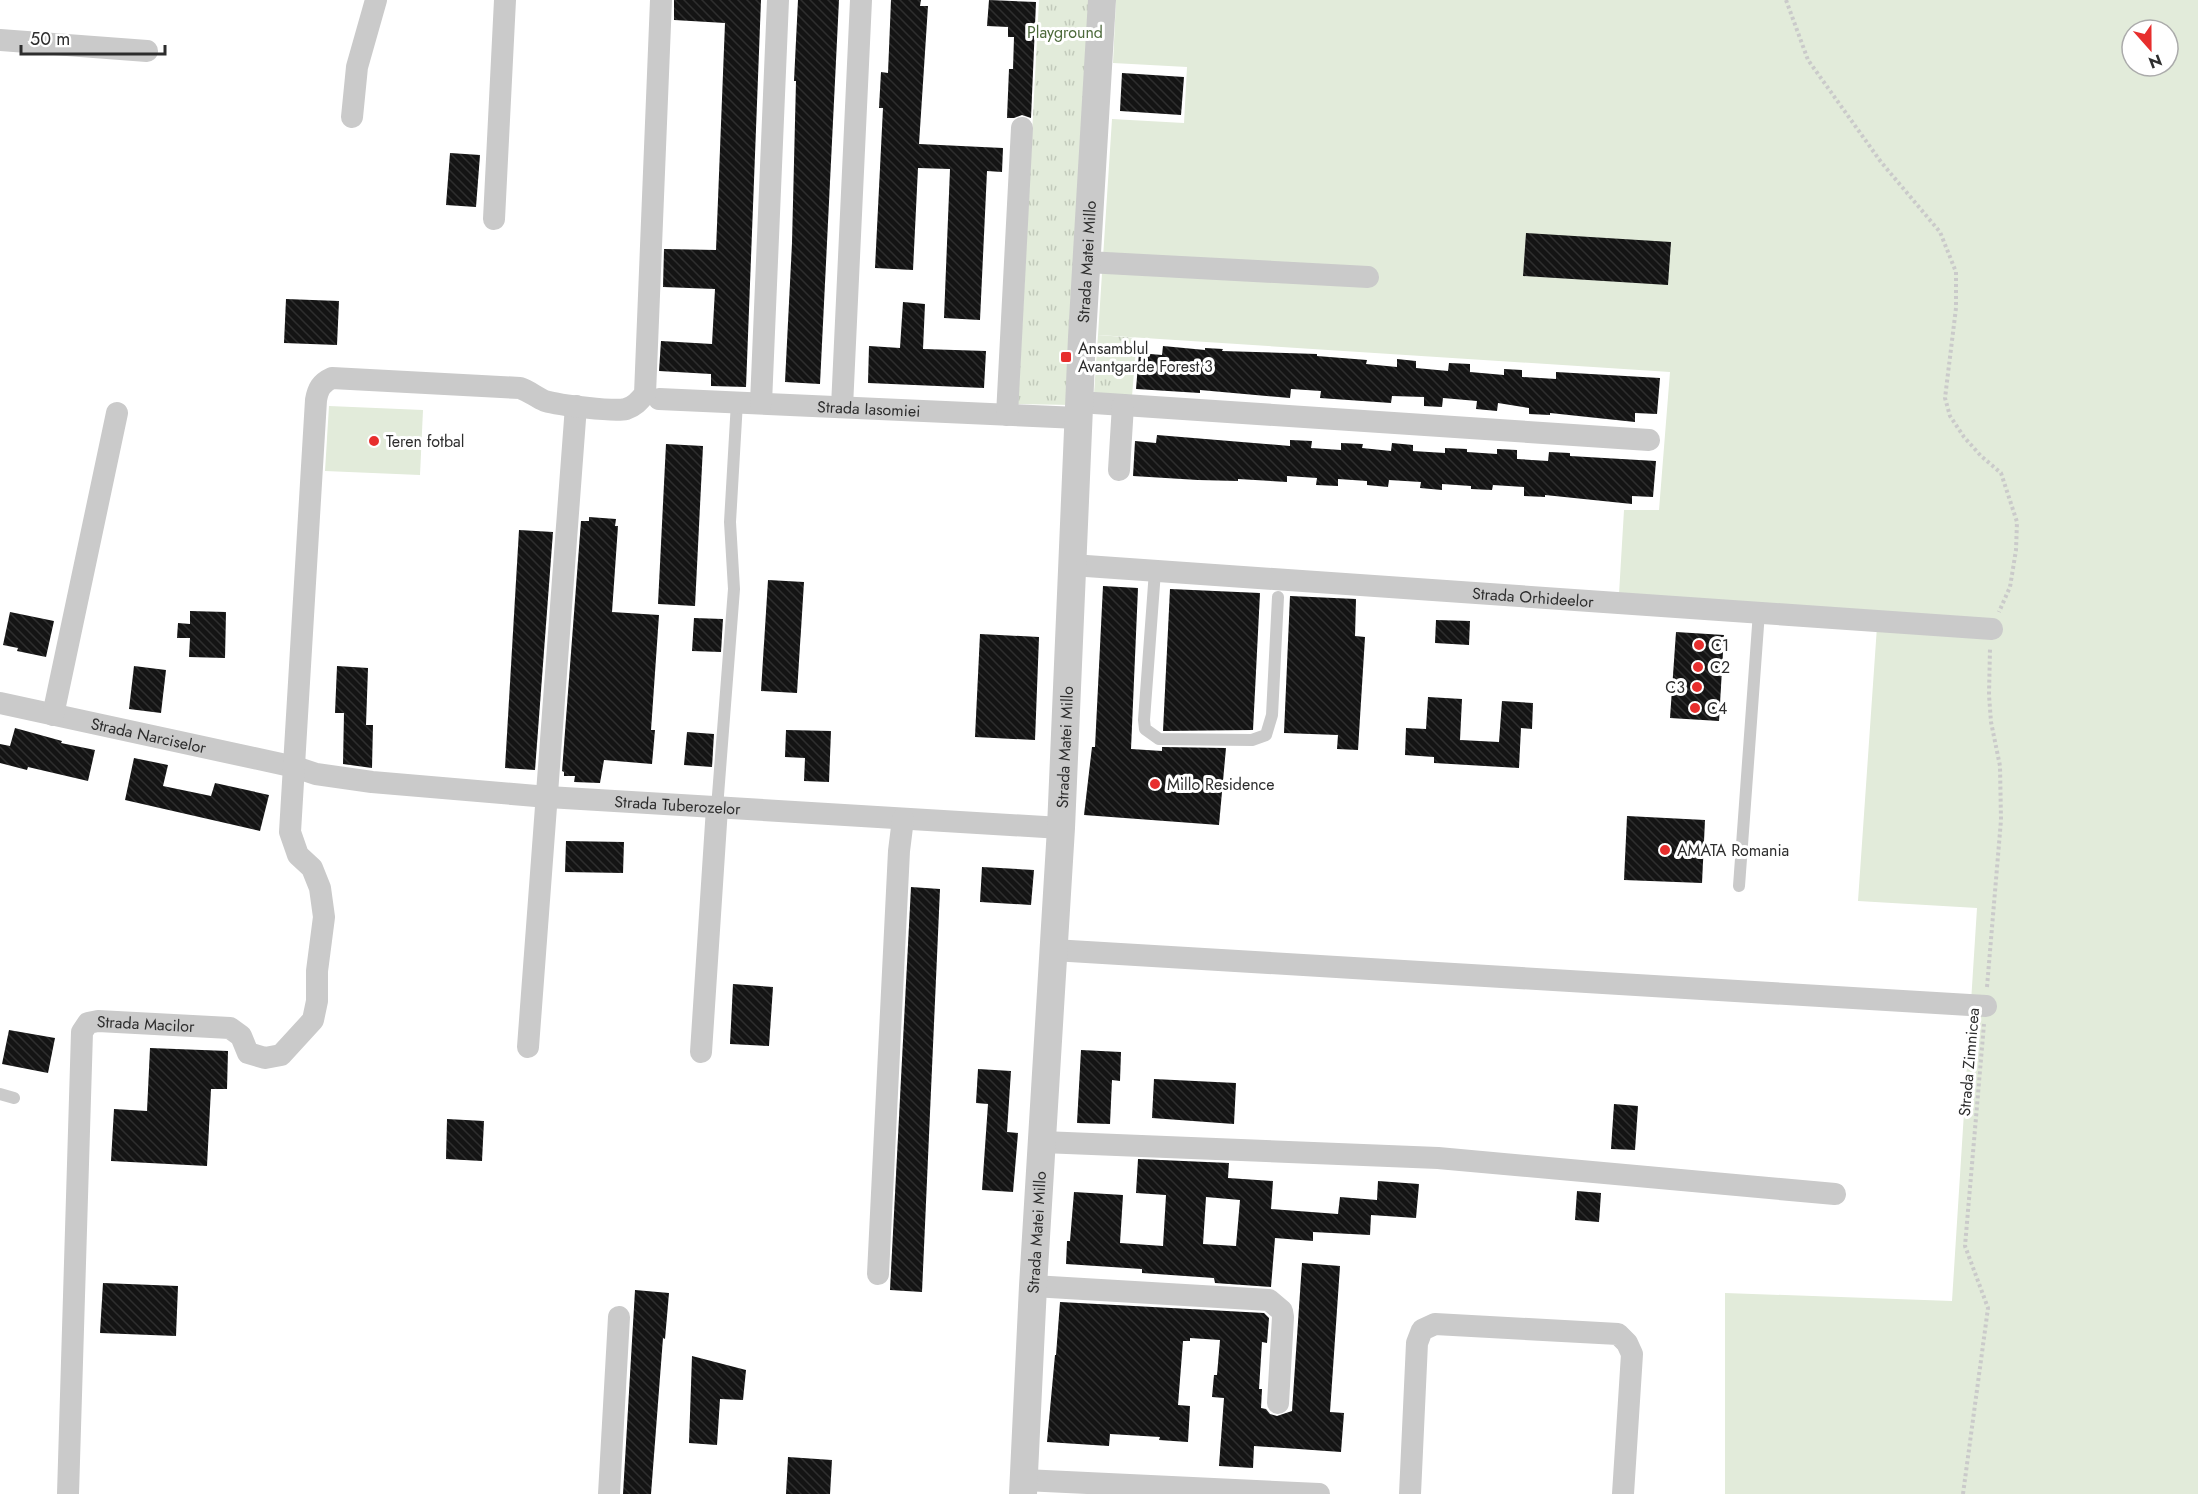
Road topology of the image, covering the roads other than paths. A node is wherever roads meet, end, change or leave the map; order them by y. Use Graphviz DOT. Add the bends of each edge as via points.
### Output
graph roads {
  1 [pos="376,0"];
  2 [pos="505,0"];
  3 [pos="661,0"];
  4 [pos="778,0"];
  5 [pos="861,0"];
  6 [pos="1102,0"];
  7 [pos="0,40"];
  8 [pos="147,51"];
  9 [pos="352,117"];
  10 [pos="1022,128"];
  11 [pos="494,219"];
  12 [pos="1087,262"];
  13 [pos="1368,277"];
  14 [pos="652,396"];
  15 [pos="737,402"];
  16 [pos="761,403"];
  17 [pos="1123,405"];
  18 [pos="576,406"];
  19 [pos="842,407"];
  20 [pos="1079,410"];
  21 [pos="117,413"];
  22 [pos="1007,415"];
  23 [pos="1649,440"];
  24 [pos="1119,470"];
  25 [pos="1072,565"];
  26 [pos="1155,571"];
  27 [pos="1278,597"];
  28 [pos="1759,612"];
  29 [pos="1992,629"];
  30 [pos="0,703"];
  31 [pos="53,715"];
  32 [pos="295,767"];
  33 [pos="548,797"];
  34 [pos="717,808"];
  35 [pos="903,819"];
  36 [pos="1061,828"];
  37 [pos="1739,886"];
  38 [pos="1053,950"];
  39 [pos="1986,1005"];
  40 [pos="528,1047"];
  41 [pos="701,1052"];
  42 [pos="0,1095"];
  43 [pos="14,1098"];
  44 [pos="1042,1142"];
  45 [pos="1835,1194"];
  46 [pos="878,1274"];
  47 [pos="1033,1286"];
  48 [pos="619,1317"];
  49 [pos="1278,1403"];
  50 [pos="1023,1487"];
  51 [pos="68,1494"];
  52 [pos="609,1494"];
  53 [pos="1319,1494"];
  54 [pos="1410,1494"];
  55 [pos="1623,1494"];
  1 -- 9 [label="street" via="357,68"];
  2 -- 11 [label="street"];
  3 -- 14 [label="street"];
  4 -- 16 [label="street"];
  5 -- 19 [label="street"];
  6 -- 12 [label="street, Strada Matei Millo"];
  7 -- 8 [label="street"];
  10 -- 22 [label="street"];
  12 -- 13 [label="street"];
  12 -- 20 [label="street, Strada Matei Millo"];
  14 -- 15 [label="street, Strada Iasomiei"];
  14 -- 18 [label="street" via="624,409"];
  15 -- 16 [label="street, Strada Iasomiei"];
  15 -- 34 [label="lane" via="730,522 734,589"];
  16 -- 19 [label="street, Strada Iasomiei"];
  17 -- 20 [label="street, Strada Iasomiei"];
  17 -- 23 [label="street, Strada Iasomiei"];
  17 -- 24 [label="street"];
  18 -- 32 [label="street" via="543,400 520,388 332,378 323,382 316,400"];
  18 -- 33 [label="street"];
  19 -- 22 [label="street, Strada Iasomiei"];
  20 -- 22 [label="street, Strada Iasomiei"];
  20 -- 25 [label="street, Strada Matei Millo"];
  21 -- 31 [label="street"];
  25 -- 26 [label="street, Strada Orhideelor"];
  25 -- 36 [label="street, Strada Matei Millo"];
  26 -- 27 [label="lane" via="1144,720 1145,729 1158,739 1252,740 1266,735 1272,715"];
  26 -- 28 [label="street, Strada Orhideelor"];
  28 -- 29 [label="street, Strada Orhideelor"];
  28 -- 37 [label="lane"];
  30 -- 31 [label="street, Strada Narciselor"];
  31 -- 32 [label="street, Strada Narciselor"];
  32 -- 33 [label="street, Strada Tuberozelor" via="372,782"];
  32 -- 51 [label="street, Strada Macilor" via="290,832 298,855 312,868 320,888 324,917 313,1020 281,1054 265,1058 248,1053 241,1036 230,1028 99,1021 88,1023 82,1032"];
  33 -- 34 [label="street, Strada Tuberozelor"];
  33 -- 40 [label="street"];
  34 -- 35 [label="street, Strada Tuberozelor"];
  34 -- 41 [label="street"];
  35 -- 36 [label="street, Strada Tuberozelor"];
  35 -- 46 [label="street"];
  36 -- 38 [label="street, Strada Matei Millo"];
  38 -- 39 [label="street"];
  38 -- 44 [label="street, Strada Matei Millo"];
  42 -- 43 [label="lane"];
  44 -- 45 [label="street" via="1438,1158"];
  44 -- 47 [label="street, Strada Matei Millo"];
  47 -- 49 [label="street" via="1269,1300 1282,1311 1283,1317"];
  47 -- 50 [label="street, Strada Matei Millo"];
  48 -- 52 [label="street"];
  50 -- 53 [label="street"];
  54 -- 55 [label="street" via="1417,1343 1422,1330 1435,1324 1618,1334 1628,1343 1632,1354"];
}
